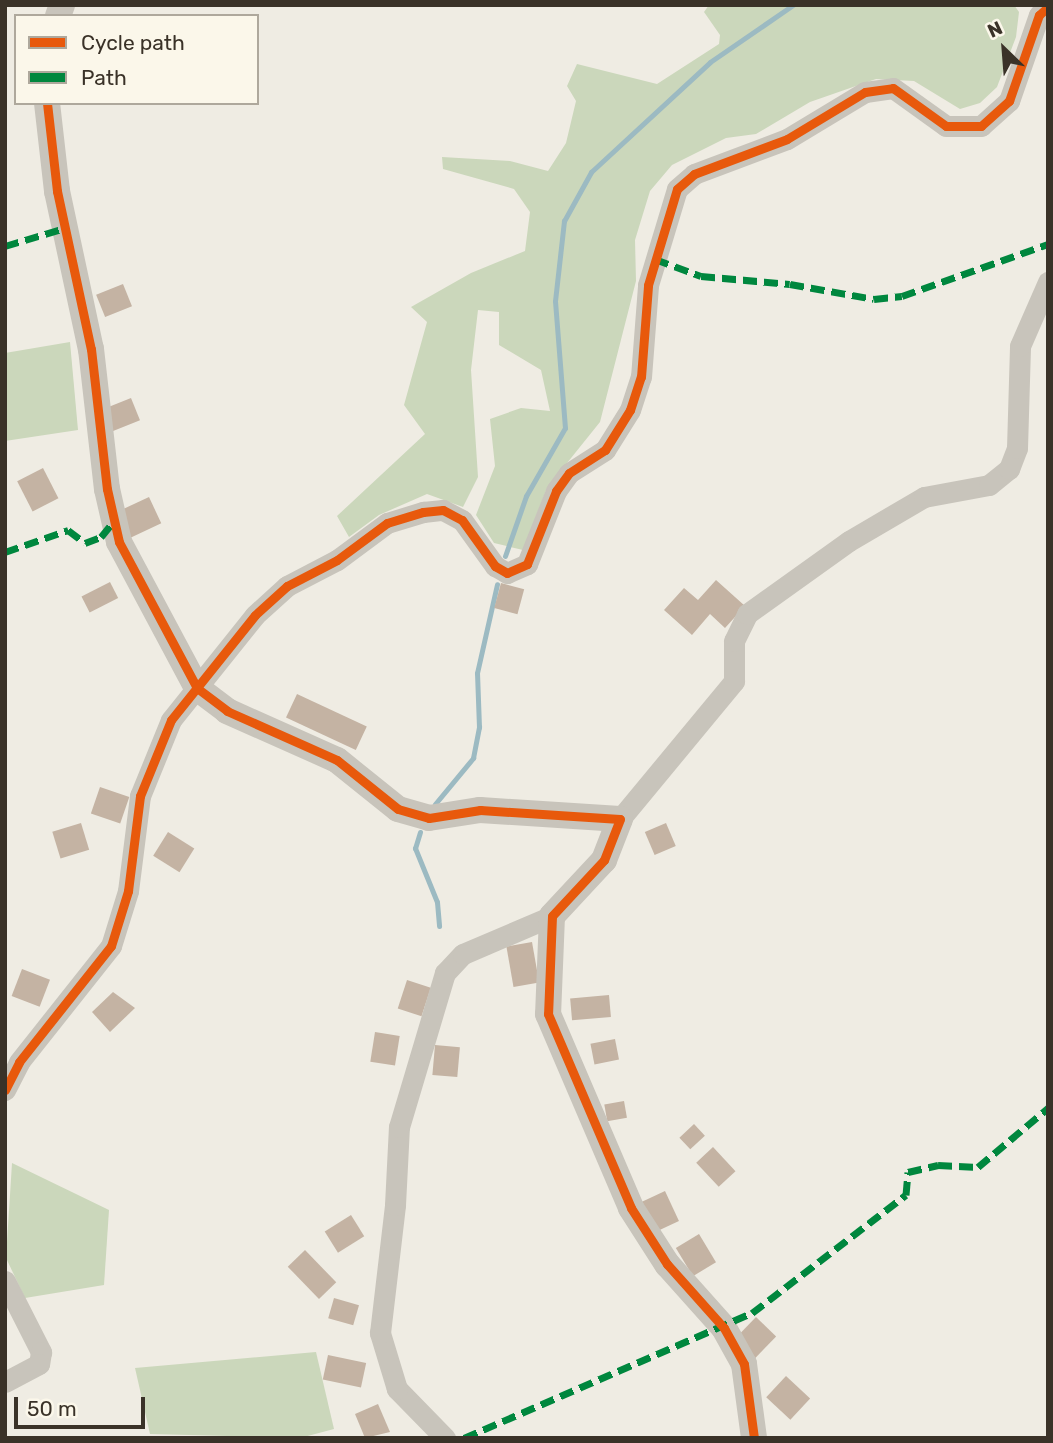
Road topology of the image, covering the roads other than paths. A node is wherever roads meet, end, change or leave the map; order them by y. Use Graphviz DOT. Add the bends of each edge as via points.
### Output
graph roads {
  1 [pos="1048,6"];
  2 [pos="47,105"];
  3 [pos="1048,282"];
  4 [pos="197,688"];
  5 [pos="620,819"];
  6 [pos="552,916"];
  7 [pos="5,1090"];
  8 [pos="5,1281"];
  9 [pos="5,1382"];
  10 [pos="445,1438"];
  11 [pos="754,1438"];
  1 -- 4 [label="street" via="1039,15 1009,100 981,125 946,126 893,88 865,92 787,139 694,174 677,189 648,285 641,377 630,411 605,450 569,473 556,491 527,564 507,573 495,566 462,520 443,510 387,523 338,560 287,586 255,615"];
  2 -- 4 [label="street" via="57,191 91,349 107,489 119,542"];
  3 -- 5 [label="street" via="1020,346 1017,448 1009,469 989,485 924,497 849,541 747,614 733,641 734,681"];
  4 -- 5 [label="street" via="227,711 337,760 398,809 429,818 480,810"];
  4 -- 7 [label="street" via="171,720 140,796 128,891 111,946 19,1062"];
  5 -- 6 [label="street" via="604,860"];
  6 -- 10 [label="street" via="463,954 445,973 399,1128 380,1333 397,1389"];
  6 -- 11 [label="street" via="548,1014 631,1208 667,1264 724,1328 744,1364"];
  8 -- 9 [label="street" via="41,1352 39,1364"];
}
